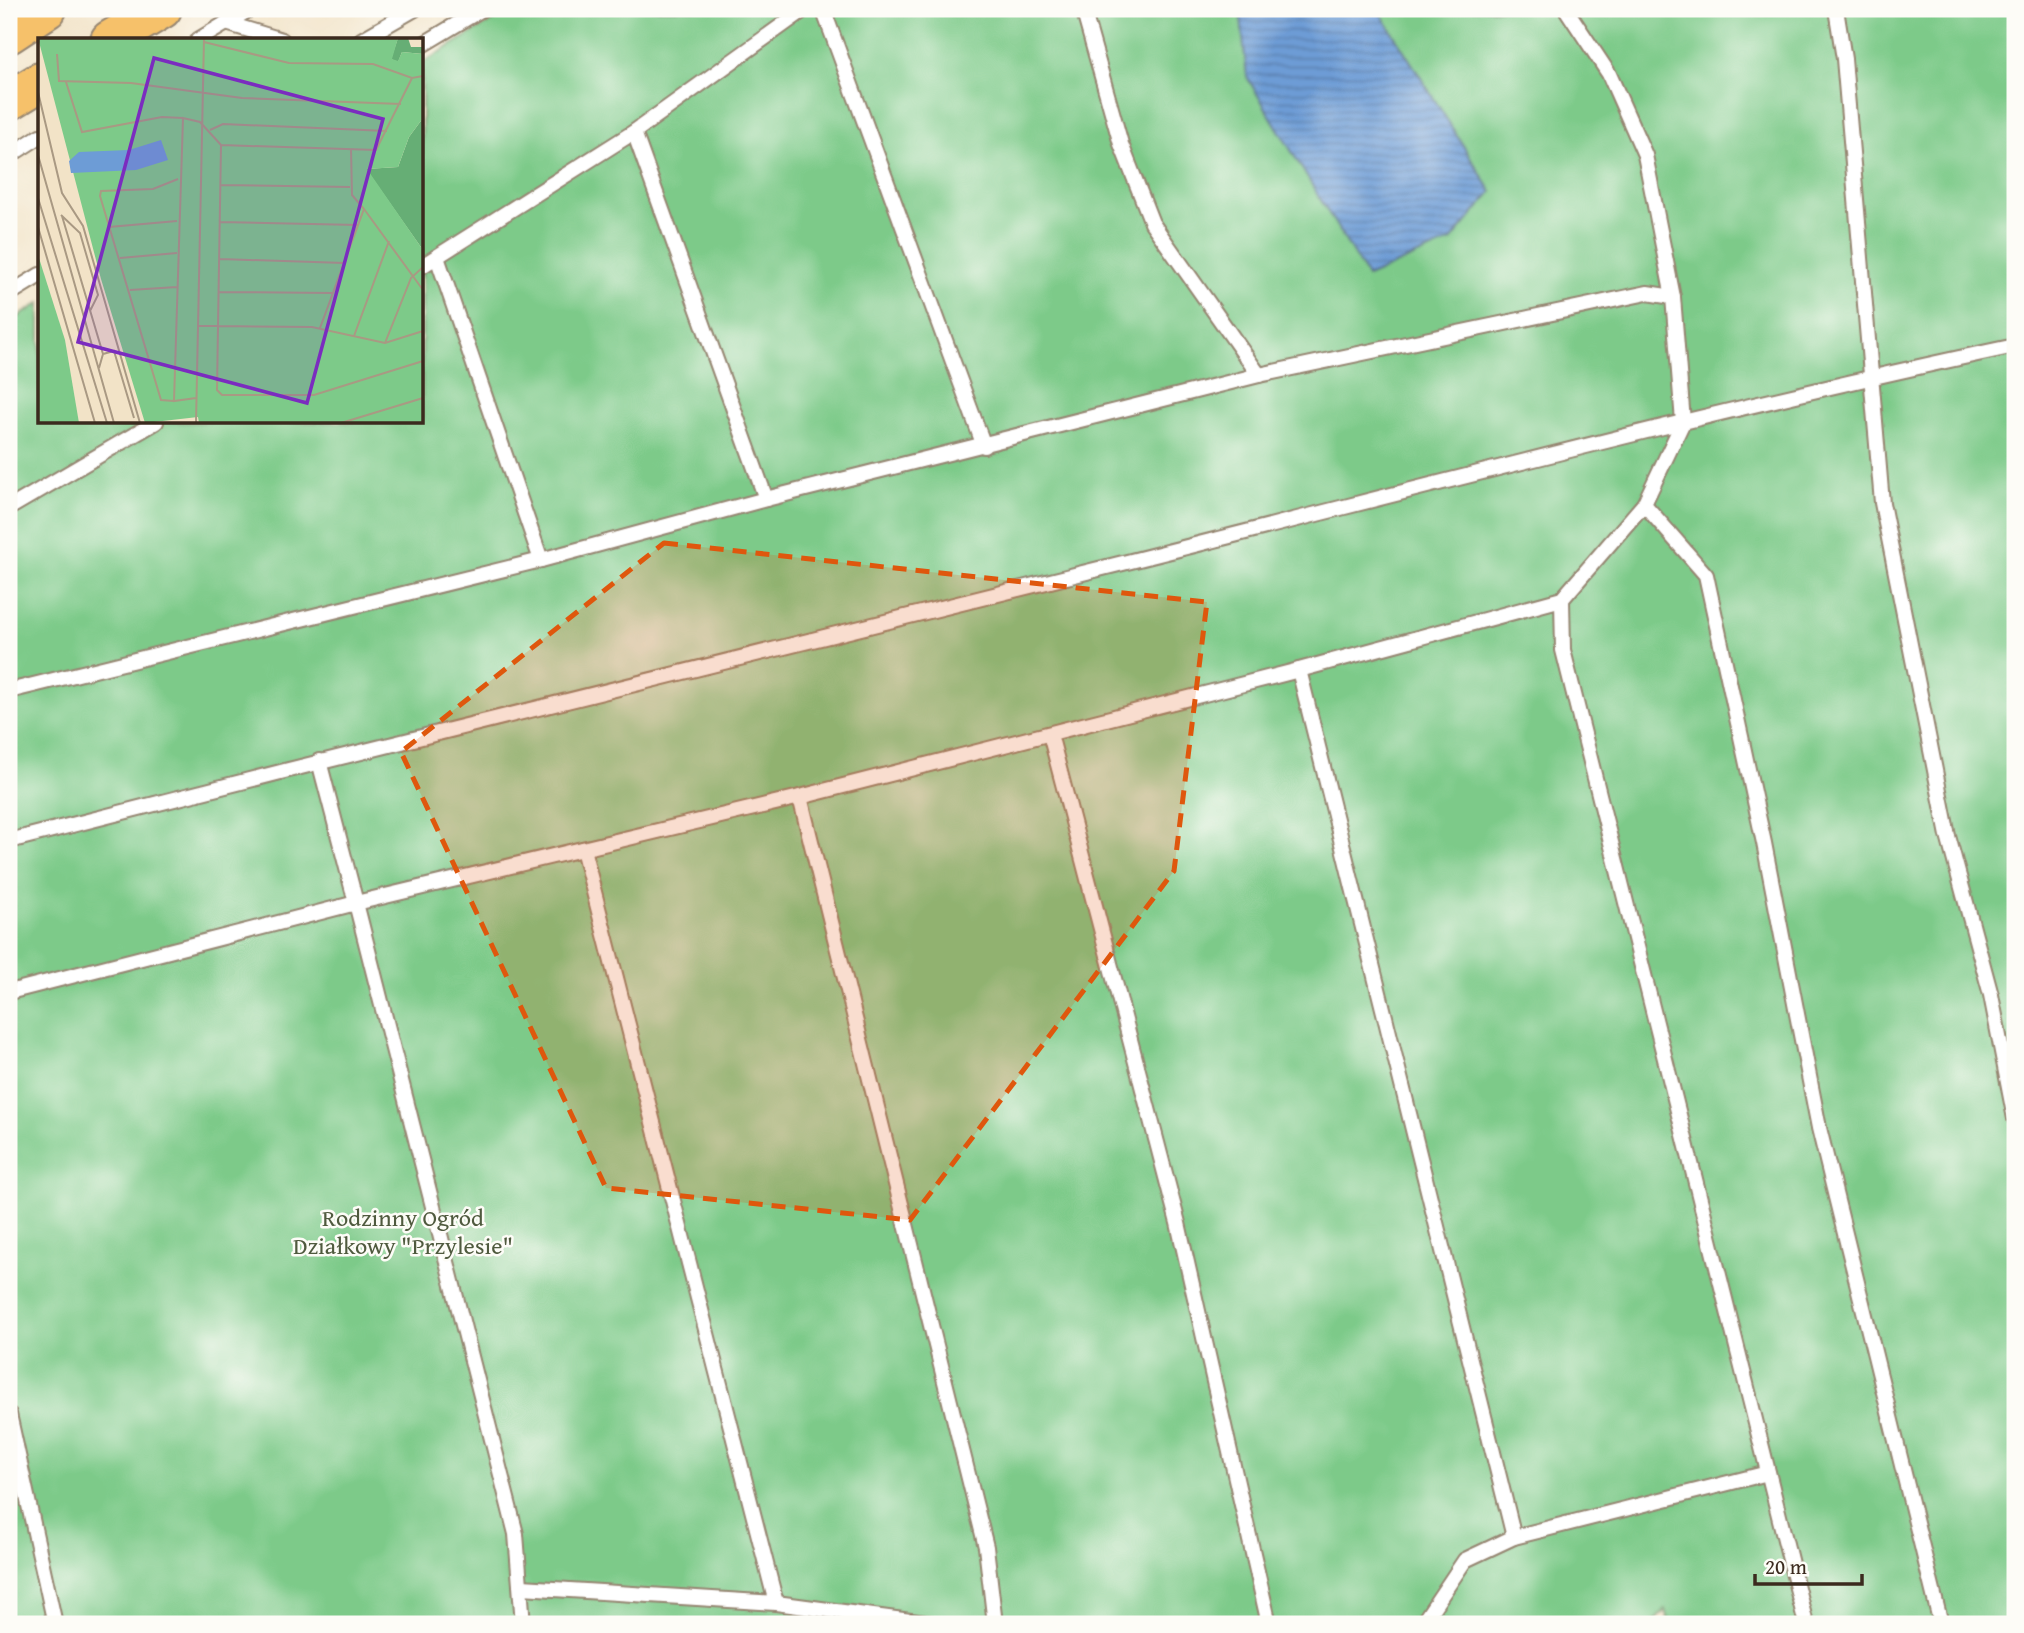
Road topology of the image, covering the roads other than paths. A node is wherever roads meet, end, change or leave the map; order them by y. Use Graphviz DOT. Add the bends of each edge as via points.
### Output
graph roads {
  1 [pos="47,9"];
  2 [pos="162,9"];
  3 [pos="250,9"];
  4 [pos="415,9"];
  5 [pos="482,9"];
  6 [pos="805,9"];
  7 [pos="823,9"];
  8 [pos="1083,9"];
  9 [pos="1566,9"];
  10 [pos="1836,9"];
  11 [pos="226,23"];
  12 [pos="9,34"];
  13 [pos="113,38"];
  14 [pos="201,38"];
  15 [pos="275,38"];
  16 [pos="364,38"];
  17 [pos="424,44"];
  18 [pos="38,83"];
  19 [pos="9,101"];
  20 [pos="634,132"];
  21 [pos="38,137"];
  22 [pos="9,156"];
  23 [pos="437,257"];
  24 [pos="424,264"];
  25 [pos="38,276"];
  26 [pos="9,294"];
  27 [pos="1673,297"];
  28 [pos="2015,346"];
  29 [pos="1259,375"];
  30 [pos="1872,376"];
  31 [pos="1683,422"];
  32 [pos="153,424"];
  33 [pos="984,446"];
  34 [pos="766,499"];
  35 [pos="1644,504"];
  36 [pos="9,508"];
  37 [pos="541,560"];
  38 [pos="1562,600"];
  39 [pos="1299,670"];
  40 [pos="9,691"];
  41 [pos="1050,734"];
  42 [pos="319,761"];
  43 [pos="800,797"];
  44 [pos="9,841"];
  45 [pos="583,849"];
  46 [pos="356,903"];
  47 [pos="9,992"];
  48 [pos="2015,1119"];
  49 [pos="9,1414"];
  50 [pos="1768,1473"];
  51 [pos="1514,1537"];
  52 [pos="522,1587"];
  53 [pos="776,1604"];
  54 [pos="55,1624"];
  55 [pos="523,1624"];
  56 [pos="933,1624"];
  57 [pos="995,1624"];
  58 [pos="1269,1624"];
  59 [pos="1422,1624"];
  60 [pos="1805,1624"];
  61 [pos="1941,1624"];
  1 -- 12 [label="highway"];
  2 -- 13 [label="highway"];
  3 -- 11 [label="lane"];
  4 -- 16 [label="lane"];
  5 -- 17 [label="lane"];
  6 -- 20 [label="lane"];
  7 -- 33 [label="lane"];
  8 -- 29 [label="lane" via="1121,144 1152,223"];
  9 -- 27 [label="lane" via="1609,74 1645,155"];
  10 -- 30 [label="lane"];
  11 -- 14 [label="lane"];
  11 -- 15 [label="lane"];
  18 -- 19 [label="highway"];
  20 -- 23 [label="lane"];
  20 -- 34 [label="lane"];
  21 -- 22 [label="lane"];
  23 -- 24 [label="lane"];
  23 -- 37 [label="lane"];
  25 -- 26 [label="lane"];
  27 -- 29 [label="lane" via="1647,293"];
  27 -- 31 [label="lane"];
  28 -- 30 [label="lane"];
  29 -- 33 [label="lane"];
  30 -- 31 [label="lane"];
  30 -- 48 [label="lane" via="1882,503 1911,656 1948,836 1991,995"];
  31 -- 35 [label="lane"];
  31 -- 42 [label="lane"];
  32 -- 36 [label="lane"];
  33 -- 34 [label="lane"];
  34 -- 37 [label="lane"];
  35 -- 38 [label="lane"];
  35 -- 61 [label="lane" via="1706,575 1819,1128"];
  37 -- 40 [label="lane"];
  38 -- 39 [label="lane"];
  38 -- 50 [label="lane" via="1563,650"];
  39 -- 41 [label="lane"];
  39 -- 51 [label="lane"];
  41 -- 43 [label="lane"];
  41 -- 58 [label="lane" via="1178,1223"];
  42 -- 44 [label="lane"];
  42 -- 46 [label="lane"];
  43 -- 45 [label="lane"];
  43 -- 57 [label="lane" via="986,1546"];
  45 -- 46 [label="lane"];
  45 -- 53 [label="lane"];
  46 -- 47 [label="lane"];
  46 -- 52 [label="lane" via="516,1534"];
  49 -- 54 [label="lane"];
  50 -- 51 [label="lane"];
  50 -- 60 [label="lane"];
  51 -- 59 [label="lane" via="1465,1560"];
  52 -- 53 [label="lane"];
  52 -- 55 [label="lane"];
  53 -- 56 [label="lane"];
}
